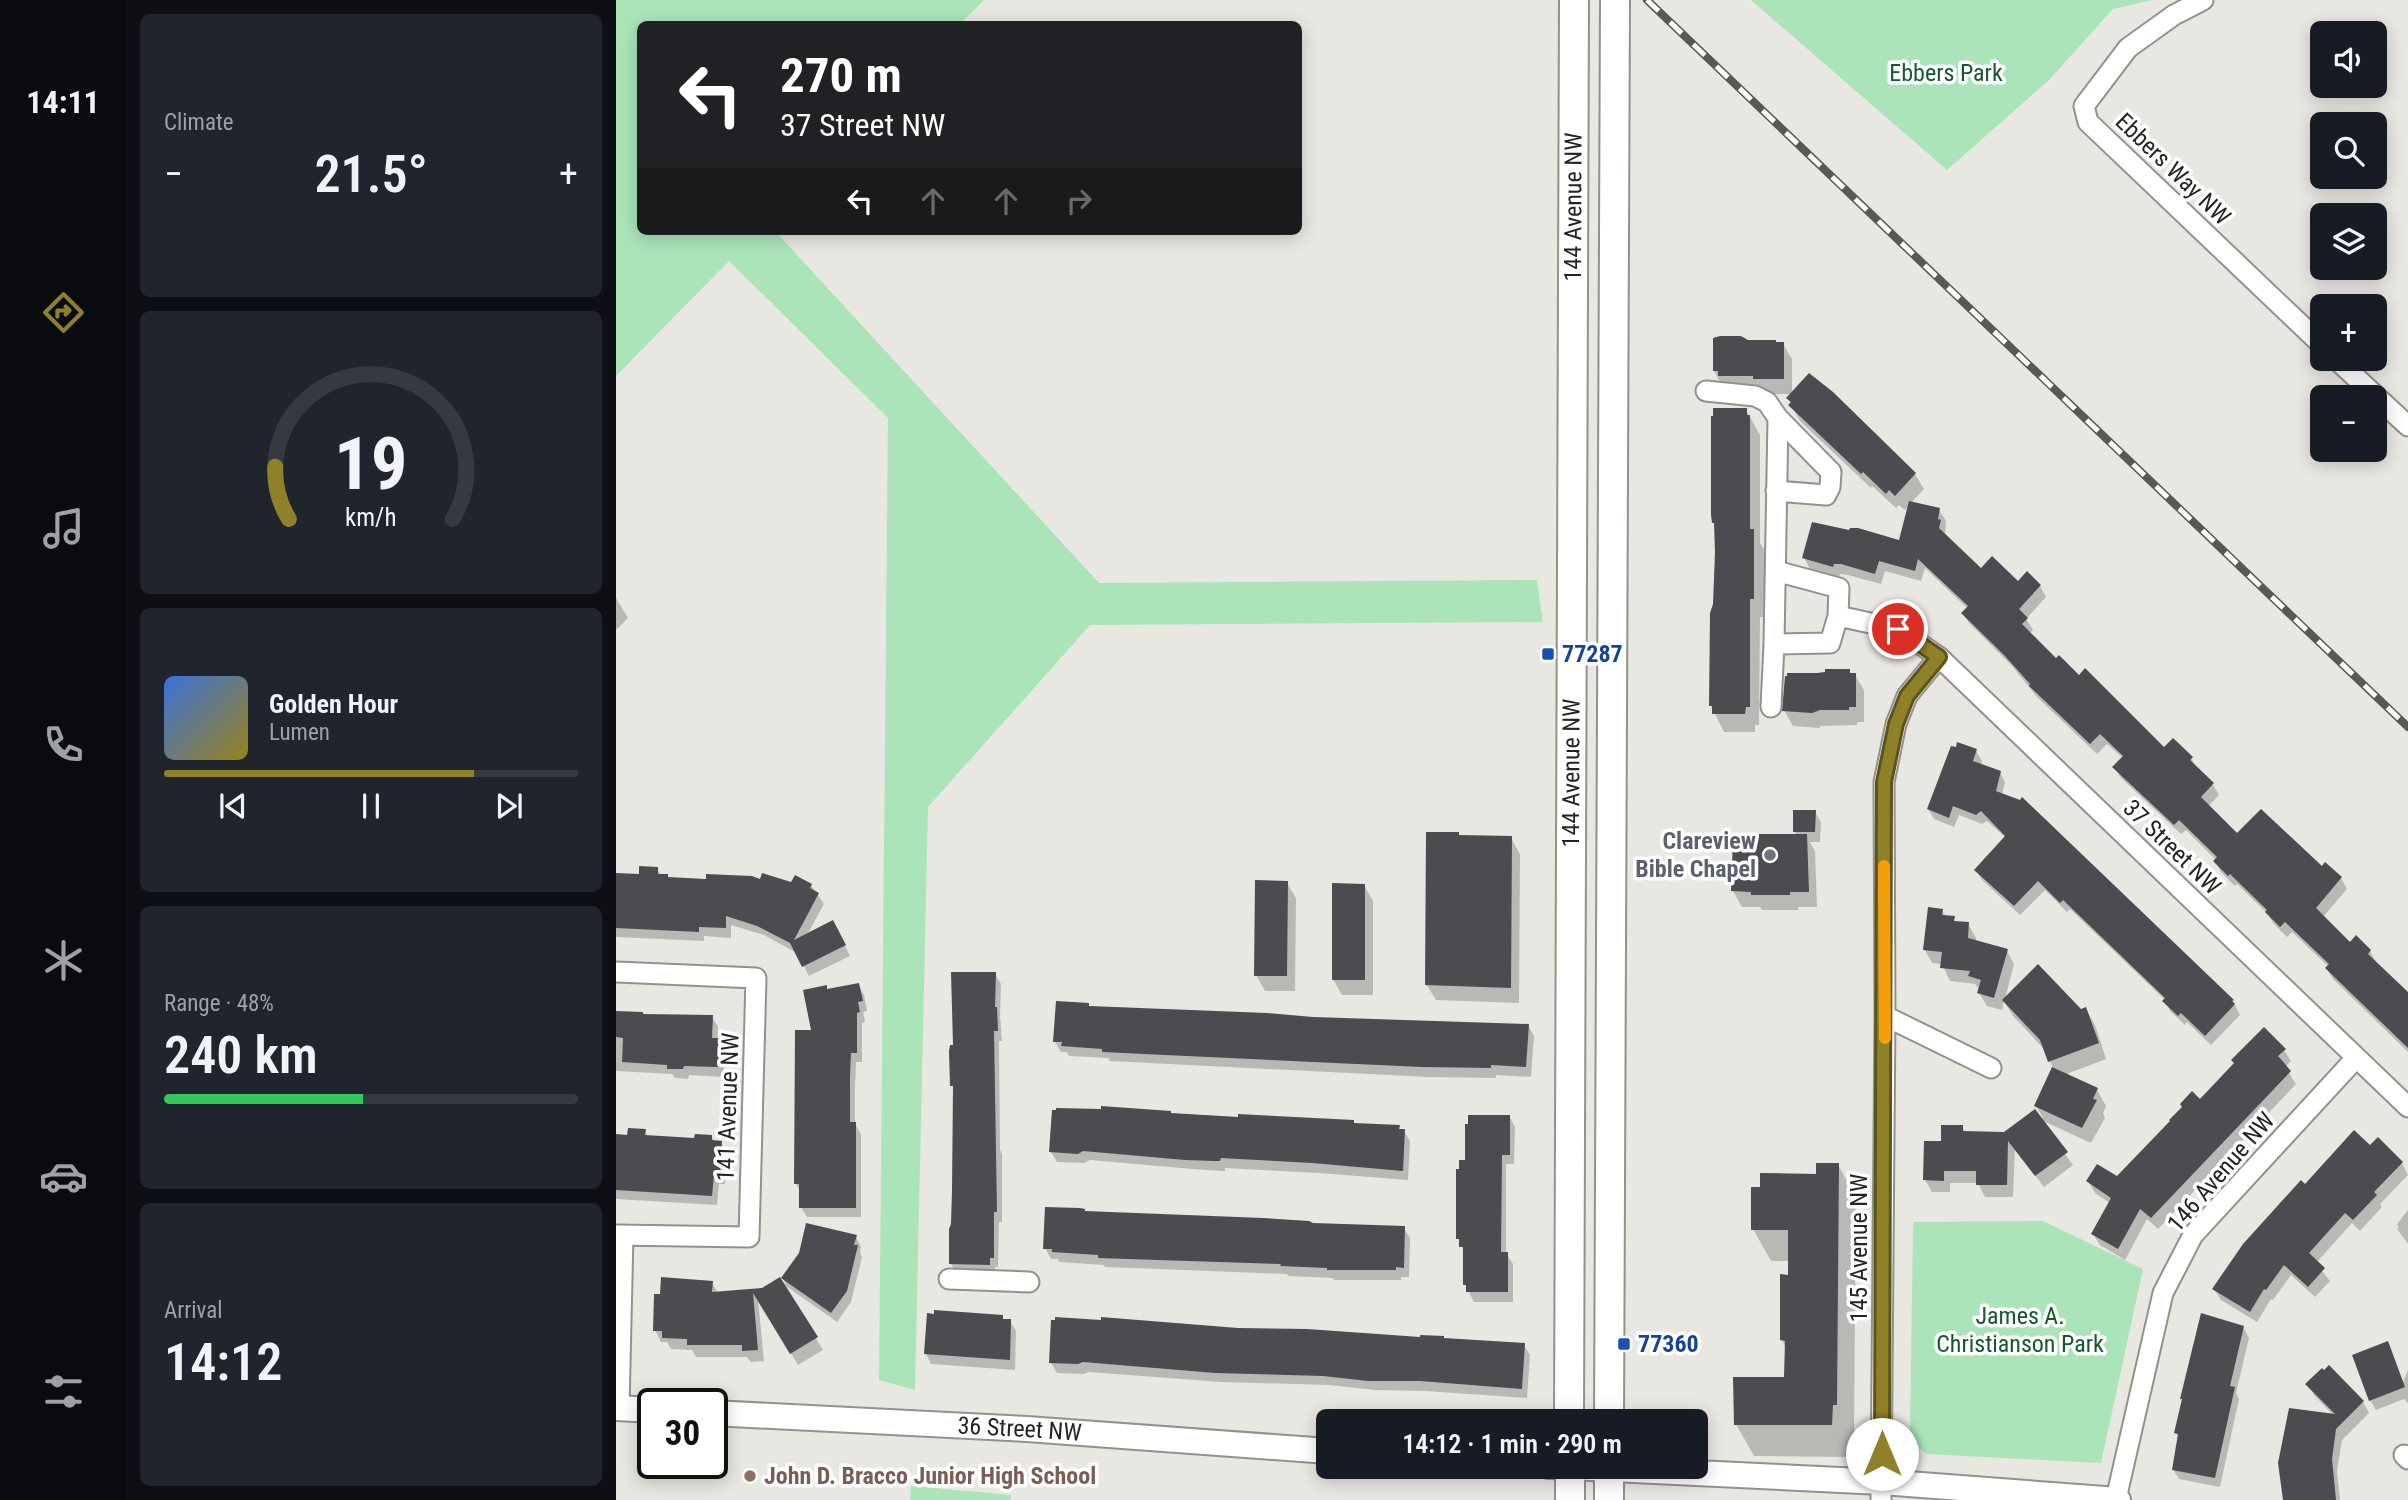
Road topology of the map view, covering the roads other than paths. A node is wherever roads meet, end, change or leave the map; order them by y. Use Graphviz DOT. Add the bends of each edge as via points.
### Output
graph roads {
  1 [pos="1574,0"];
  2 [pos="1615,0"];
  3 [pos="2203,0"];
  4 [pos="2310,334"];
  5 [pos="2349,371"];
  6 [pos="1706,391"];
  7 [pos="1778,418"];
  8 [pos="2408,426"];
  9 [pos="1776,491"];
  10 [pos="1776,571"];
  11 [pos="1838,616"];
  12 [pos="1773,644"];
  13 [pos="1939,657"];
  14 [pos="1771,707"];
  15 [pos="616,972"];
  16 [pos="1885,1016"];
  17 [pos="2356,1058"];
  18 [pos="1991,1068"];
  19 [pos="2408,1107"];
  20 [pos="620,1235"];
  21 [pos="949,1279"];
  22 [pos="1029,1282"];
  23 [pos="617,1408"];
  24 [pos="637,1409"];
  25 [pos="1570,1409"];
  26 [pos="1609,1409"];
  27 [pos="728,1413"];
  28 [pos="1316,1450"];
  29 [pos="1708,1476"];
  30 [pos="1566,1479"];
  31 [pos="1609,1479"];
  32 [pos="1882,1491"];
  33 [pos="1570,1500"];
  34 [pos="1609,1500"];
  35 [pos="2117,1500"];
  1 -- 25 [label="main road, 144 Avenue NW"];
  2 -- 26 [label="main road, 144 Avenue NW"];
  3 -- 4 [label="street, Ebbers Way NW" via="2128,48 2084,106 2088,122"];
  5 -- 8 [label="street"];
  6 -- 7 [label="street" via="1755,396 1768,402"];
  7 -- 9 [label="street"];
  7 -- 9 [label="street" via="1831,472 1826,495"];
  9 -- 10 [label="street"];
  10 -- 11 [label="street" via="1839,588"];
  10 -- 12 [label="street"];
  11 -- 12 [label="street" via="1830,643"];
  11 -- 13 [label="street, 37 Street NW" via="1898,629"];
  12 -- 14 [label="street"];
  13 -- 16 [label="street, 145 Avenue NW" via="1907,696 1884,782"];
  13 -- 17 [label="street, 37 Street NW"];
  15 -- 20 [label="street, 141 Avenue NW" via="756,978 749,1237"];
  16 -- 18 [label="street"];
  16 -- 32 [label="street, 145 Avenue NW"];
  17 -- 19 [label="street, 37 Street NW"];
  17 -- 35 [label="street, 146 Avenue NW" via="2193,1235 2163,1293"];
  20 -- 23 [label="street"];
  21 -- 22 [label="street"];
  23 -- 24 [label="street"];
  27 -- 28 [label="street, 36 Street NW"];
  29 -- 32 [label="street"];
  30 -- 33 [label="main road"];
  31 -- 34 [label="main road"];
  32 -- 35 [label="street"];
}
